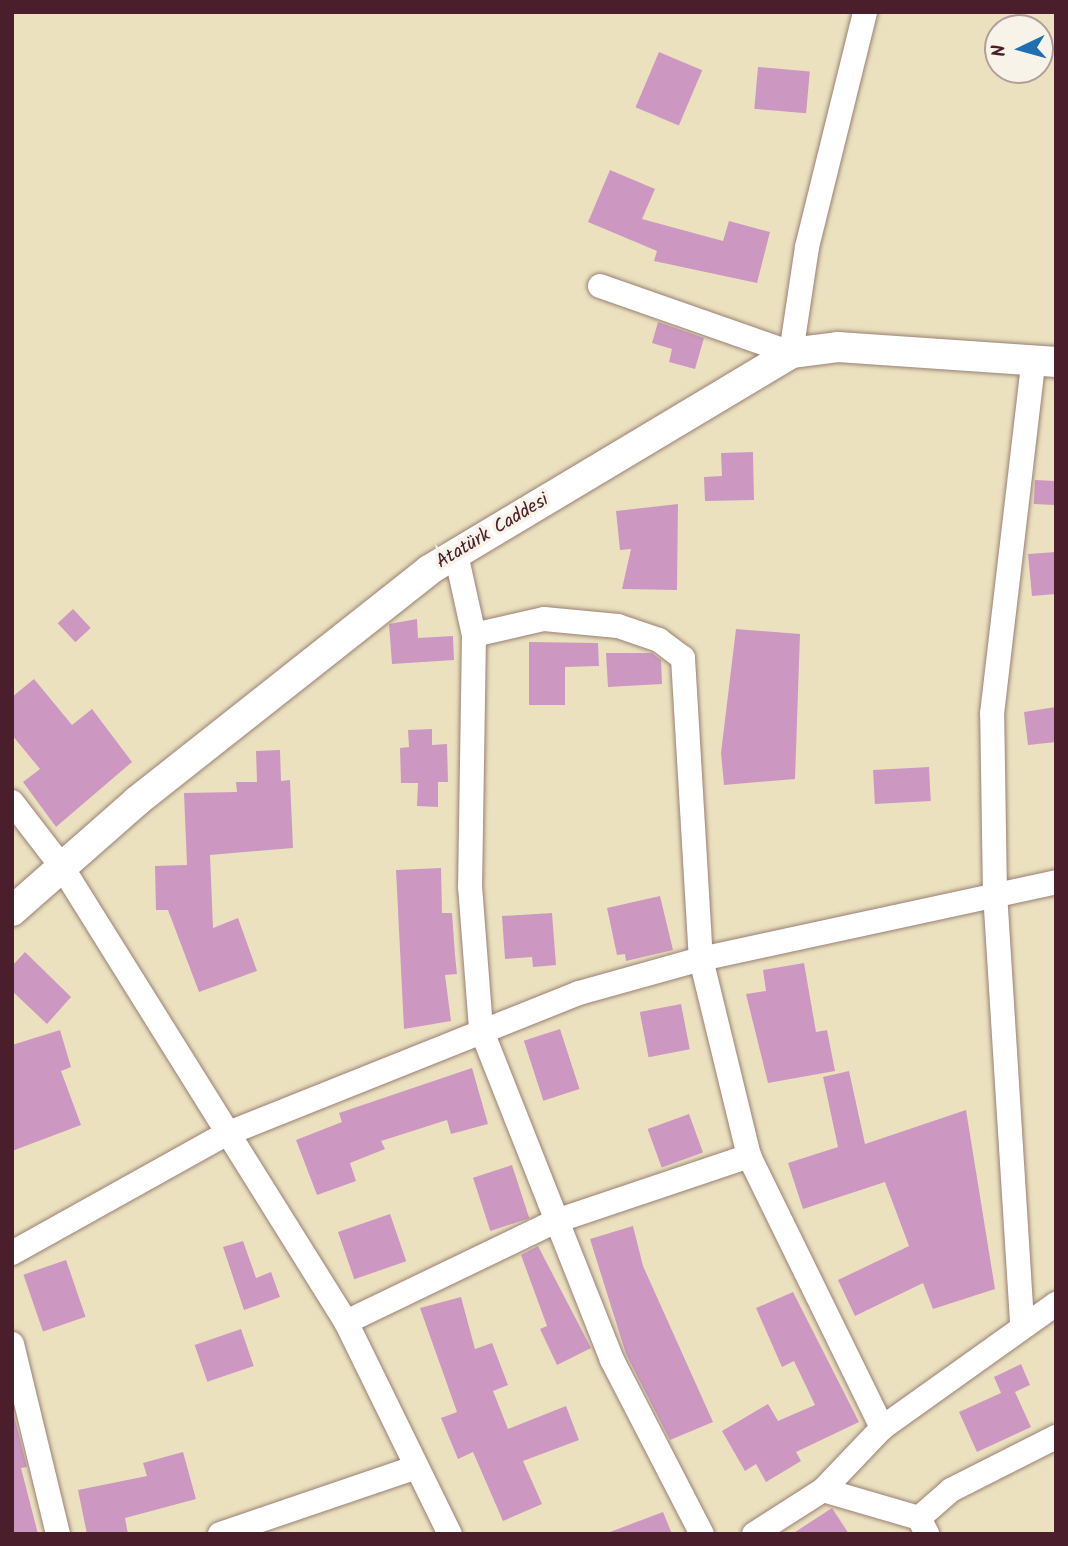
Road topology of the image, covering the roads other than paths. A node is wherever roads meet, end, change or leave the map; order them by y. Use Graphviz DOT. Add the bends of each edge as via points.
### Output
graph roads {
  1 [pos="864,12"];
  2 [pos="600,286"];
  3 [pos="791,353"];
  4 [pos="1045,360"];
  5 [pos="456,554"];
  6 [pos="474,635"];
  7 [pos="12,802"];
  8 [pos="62,867"];
  9 [pos="1056,882"];
  10 [pos="995,895"];
  11 [pos="12,911"];
  12 [pos="701,959"];
  13 [pos="481,1029"];
  14 [pos="224,1135"];
  15 [pos="749,1156"];
  16 [pos="556,1221"];
  17 [pos="12,1253"];
  18 [pos="1056,1304"];
  19 [pos="346,1322"];
  20 [pos="1022,1322"];
  21 [pos="12,1344"];
  22 [pos="882,1429"];
  23 [pos="1056,1437"];
  24 [pos="414,1468"];
  25 [pos="823,1489"];
  26 [pos="923,1526"];
  27 [pos="58,1534"];
  28 [pos="220,1534"];
  29 [pos="450,1534"];
  30 [pos="702,1534"];
  31 [pos="754,1534"];
  1 -- 3 [label="street" via="807,247"];
  2 -- 3 [label="street"];
  3 -- 4 [label="street, Atatürk Caddesi" via="838,347"];
  3 -- 5 [label="street, Atatürk Caddesi"];
  4 -- 10 [label="street" via="992,714"];
  5 -- 6 [label="street"];
  5 -- 8 [label="street, Atatürk Caddesi" via="148,792"];
  6 -- 12 [label="street" via="544,619 618,626 659,640 682,658"];
  6 -- 13 [label="street" via="470,886"];
  7 -- 8 [label="street"];
  8 -- 11 [label="street, Atatürk Caddesi"];
  8 -- 14 [label="street"];
  9 -- 10 [label="street"];
  10 -- 12 [label="street"];
  10 -- 20 [label="street"];
  12 -- 13 [label="street"];
  12 -- 15 [label="street"];
  13 -- 14 [label="street"];
  13 -- 16 [label="street"];
  14 -- 17 [label="street"];
  14 -- 19 [label="street"];
  15 -- 16 [label="street"];
  15 -- 22 [label="street"];
  16 -- 19 [label="street"];
  16 -- 30 [label="street" via="612,1360"];
  18 -- 20 [label="street"];
  19 -- 24 [label="street"];
  20 -- 22 [label="street"];
  21 -- 27 [label="street"];
  22 -- 25 [label="street"];
  23 -- 26 [label="street" via="951,1490"];
  24 -- 28 [label="street"];
  24 -- 29 [label="street"];
  25 -- 26 [label="street"];
  25 -- 31 [label="street"];
}
